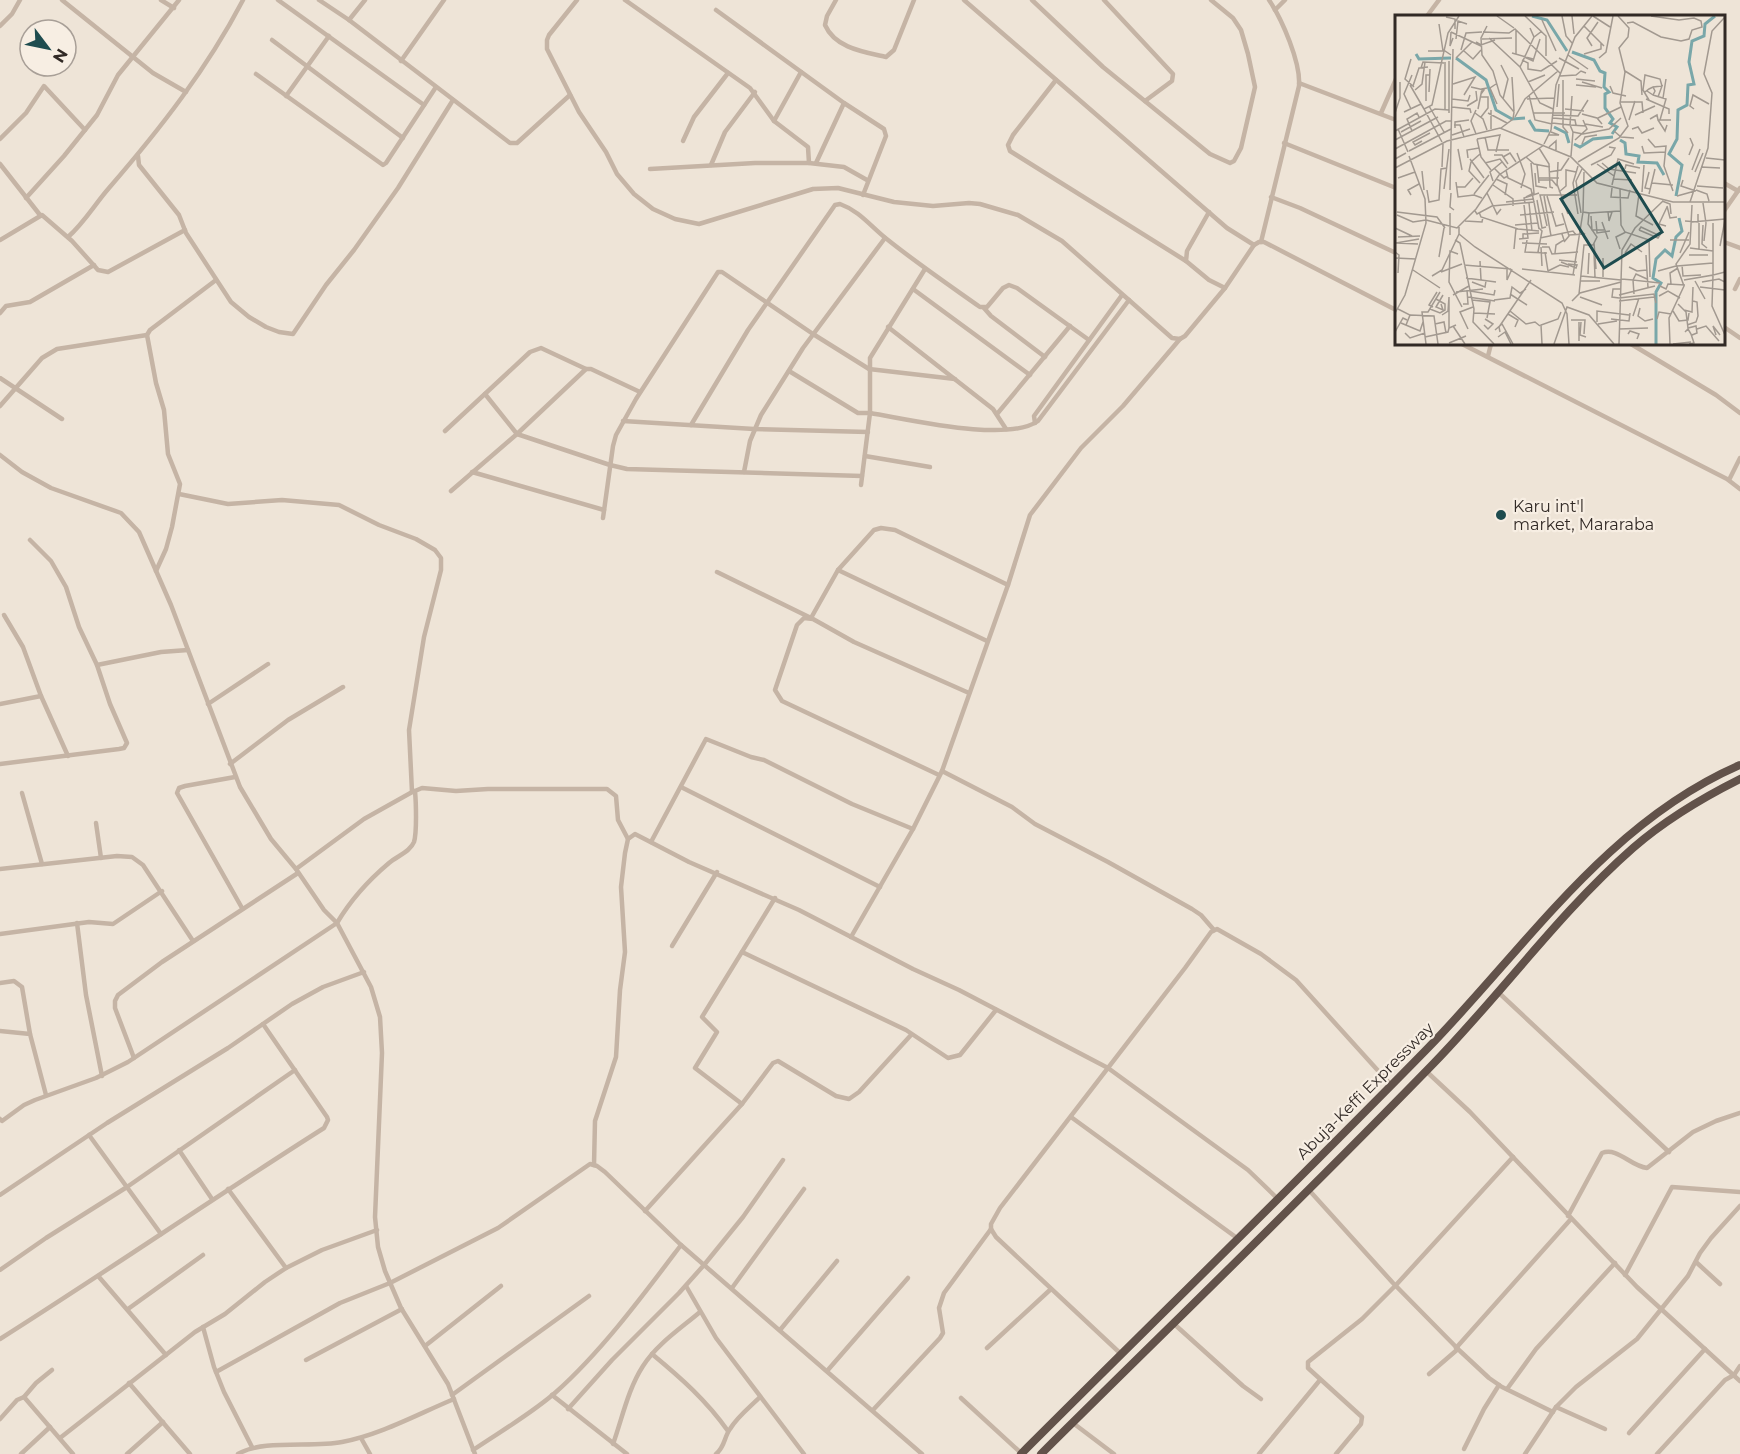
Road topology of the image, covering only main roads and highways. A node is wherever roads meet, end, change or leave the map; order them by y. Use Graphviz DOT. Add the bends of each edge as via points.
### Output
graph roads {
  1 [pos="1740,765"];
  2 [pos="1740,779"];
  3 [pos="1535,931"];
  4 [pos="1545,940"];
  5 [pos="1021,1454"];
  6 [pos="1041,1454"];
  1 -- 3 [label="highway, Abuja-Keffi Expressway" via="1681,796 1639,825"];
  2 -- 4 [label="highway, Abuja-Keffi Expressway" via="1687,808 1635,847"];
  3 -- 4 [label="highway"];
  3 -- 5 [label="highway, Abuja-Keffi Expressway" via="1428,1048"];
  4 -- 6 [label="highway, Abuja-Keffi Expressway" via="1426,1071"];
}
